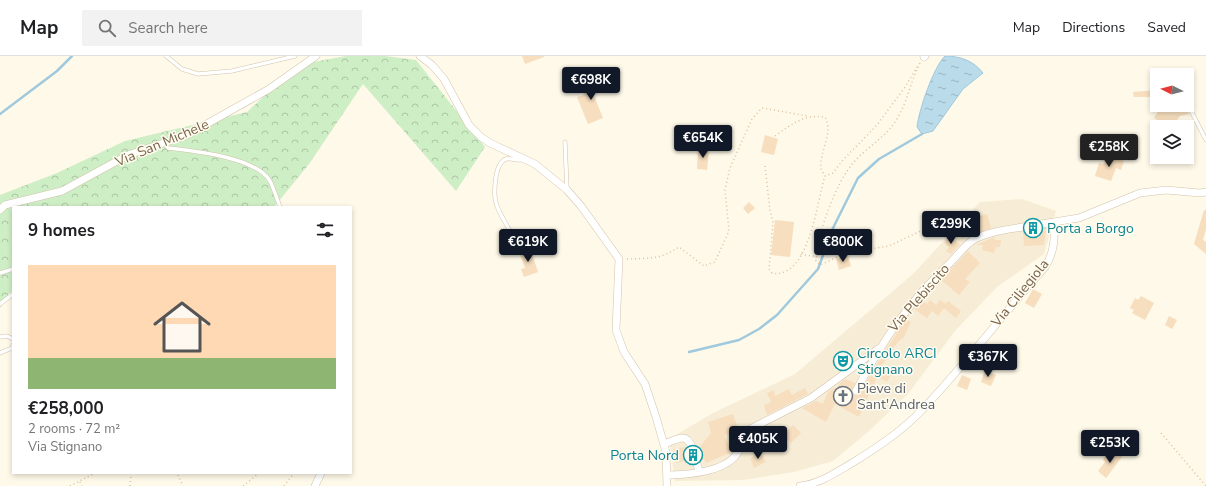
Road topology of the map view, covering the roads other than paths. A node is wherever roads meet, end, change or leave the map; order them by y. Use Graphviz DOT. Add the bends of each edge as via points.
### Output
graph roads {
  1 [pos="166,56"];
  2 [pos="295,56"];
  3 [pos="316,56"];
  4 [pos="420,56"];
  5 [pos="1192,112"];
  6 [pos="1206,140"];
  7 [pos="565,142"];
  8 [pos="164,143"];
  9 [pos="530,161"];
  10 [pos="567,190"];
  11 [pos="1206,192"];
  12 [pos="280,206"];
  13 [pos="0,210"];
  14 [pos="1054,222"];
  15 [pos="518,244"];
  16 [pos="12,269"];
  17 [pos="0,273"];
  18 [pos="12,295"];
  19 [pos="0,304"];
  20 [pos="0,338"];
  21 [pos="12,338"];
  22 [pos="12,348"];
  23 [pos="878,349"];
  24 [pos="0,353"];
  25 [pos="856,391"];
  26 [pos="664,444"];
  27 [pos="699,472"];
  28 [pos="321,474"];
  29 [pos="667,475"];
  30 [pos="315,486"];
  31 [pos="667,486"];
  32 [pos="800,486"];
  1 -- 2 [label="lane" via="182,69 198,74 232,71"];
  3 -- 8 [label="street, Via San Michele" via="232,111 187,135"];
  4 -- 9 [label="street" via="444,79 469,125 481,137"];
  5 -- 6 [label="lane"];
  7 -- 10 [label="lane"];
  8 -- 12 [label="lane" via="168,148 233,159 252,165 270,180"];
  8 -- 13 [label="street, Via San Michele" via="128,155 62,191 5,205"];
  9 -- 10 [label="street"];
  9 -- 15 [label="lane" via="502,161 494,189 497,206"];
  10 -- 26 [label="street" via="619,259 616,330 624,352 645,384"];
  11 -- 14 [label="street, Via Plebiscito" via="1156,190 1140,193 1079,218"];
  14 -- 23 [label="street, Via Plebiscito" via="991,234 972,241 918,296"];
  14 -- 32 [label="street, Via Ciliegiola" via="1054,243 1045,267 921,411 890,438 866,454 828,477"];
  16 -- 17 [label="lane"];
  18 -- 19 [label="lane"];
  20 -- 21 [label="lane" via="7,336"];
  22 -- 24 [label="lane"];
  23 -- 25 [label="street"];
  23 -- 27 [label="street" via="797,407 748,430 737,454 728,462"];
  26 -- 27 [label="street" via="682,438 688,440"];
  26 -- 29 [label="street"];
  27 -- 29 [label="street"];
  28 -- 30 [label="street"];
  29 -- 31 [label="street"];
}
